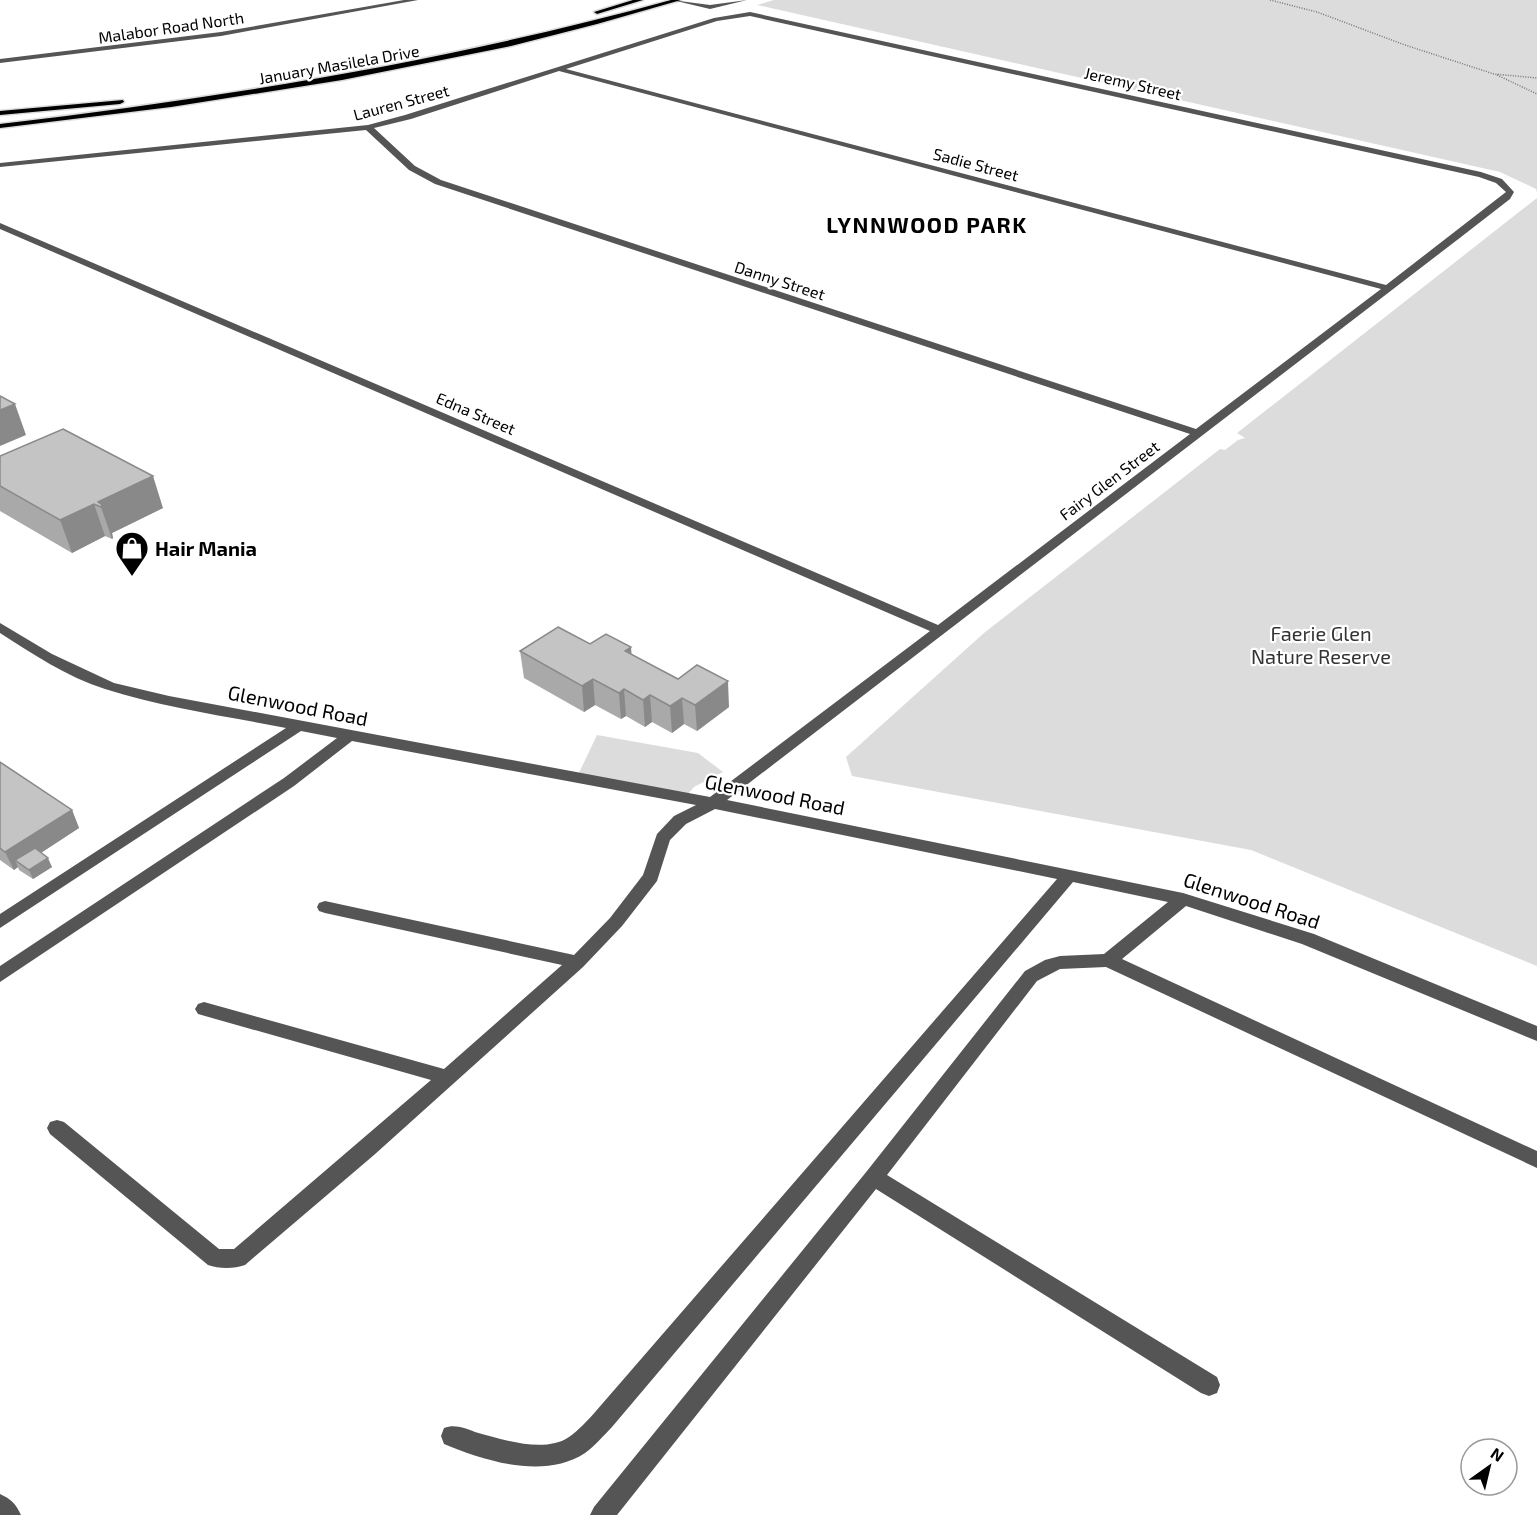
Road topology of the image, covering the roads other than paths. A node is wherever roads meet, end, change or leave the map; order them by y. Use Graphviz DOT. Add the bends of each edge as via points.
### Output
graph roads {
  1 [pos="415,0"];
  2 [pos="640,0"];
  3 [pos="676,0"];
  4 [pos="744,0"];
  5 [pos="588,15"];
  6 [pos="762,15"];
  7 [pos="0,61"];
  8 [pos="558,69"];
  9 [pos="237,86"];
  10 [pos="187,93"];
  11 [pos="134,100"];
  12 [pos="0,112"];
  13 [pos="0,126"];
  14 [pos="368,128"];
  15 [pos="0,165"];
  16 [pos="1498,181"];
  17 [pos="0,226"];
  18 [pos="1387,288"];
  19 [pos="1198,433"];
  20 [pos="0,627"];
  21 [pos="939,630"];
  22 [pos="299,726"];
  23 [pos="349,736"];
  24 [pos="713,802"];
  25 [pos="1070,874"];
  26 [pos="1183,899"];
  27 [pos="325,907"];
  28 [pos="0,922"];
  29 [pos="1108,960"];
  30 [pos="577,962"];
  31 [pos="0,975"];
  32 [pos="204,1009"];
  33 [pos="1537,1034"];
  34 [pos="446,1077"];
  35 [pos="57,1128"];
  36 [pos="1537,1160"];
  37 [pos="874,1178"];
  38 [pos="1209,1385"];
  39 [pos="452,1436"];
  40 [pos="0,1506"];
  41 [pos="609,1512"];
  42 [pos="9,1515"];
  1 -- 7 [label="street, Malabor Road North" via="243,31"];
  2 -- 5 [label="main road"];
  3 -- 4 [label="street" via="710,7"];
  3 -- 13 [label="main road, January Masilela Drive" via="544,36 355,75 206,100"];
  6 -- 8 [label="street, Lauren Street" via="723,17"];
  6 -- 16 [label="street, Jeremy Street"];
  8 -- 14 [label="street, Lauren Street"];
  8 -- 18 [label="street, Sadie Street"];
  9 -- 10 [label="main road, January Masilela Drive"];
  11 -- 12 [label="main road"];
  14 -- 15 [label="street, Lauren Street"];
  14 -- 19 [label="street, Danny Street" via="412,168 438,182"];
  16 -- 18 [label="street, Fairy Glen Street" via="1509,189 1507,197"];
  17 -- 21 [label="street, Edna Street"];
  18 -- 19 [label="street, Fairy Glen Street"];
  19 -- 21 [label="street, Fairy Glen Street"];
  20 -- 22 [label="street, Glenwood Road" via="47,657 109,686"];
  21 -- 24 [label="street, Fairy Glen Street"];
  22 -- 23 [label="street, Glenwood Road"];
  22 -- 28 [label="street"];
  23 -- 24 [label="street, Glenwood Road"];
  23 -- 31 [label="street" via="289,782"];
  24 -- 25 [label="street, Glenwood Road"];
  24 -- 30 [label="street, Fairy Glen Street" via="680,820 663,838 651,877 616,922"];
  25 -- 26 [label="street, Glenwood Road"];
  25 -- 39 [label="street" via="612,1410 576,1445 558,1454 500,1451"];
  26 -- 29 [label="street" via="1124,951"];
  26 -- 33 [label="street, Glenwood Road" via="1308,939"];
  27 -- 30 [label="street"];
  29 -- 36 [label="street"];
  29 -- 37 [label="street" via="1054,962 1031,976"];
  30 -- 34 [label="street, Fairy Glen Street"];
  32 -- 34 [label="street"];
  34 -- 35 [label="street, Fairy Glen Street" via="368,1149 238,1258 215,1258"];
  37 -- 38 [label="street"];
  37 -- 41 [label="street"];
  40 -- 42 [label="street"];
}
